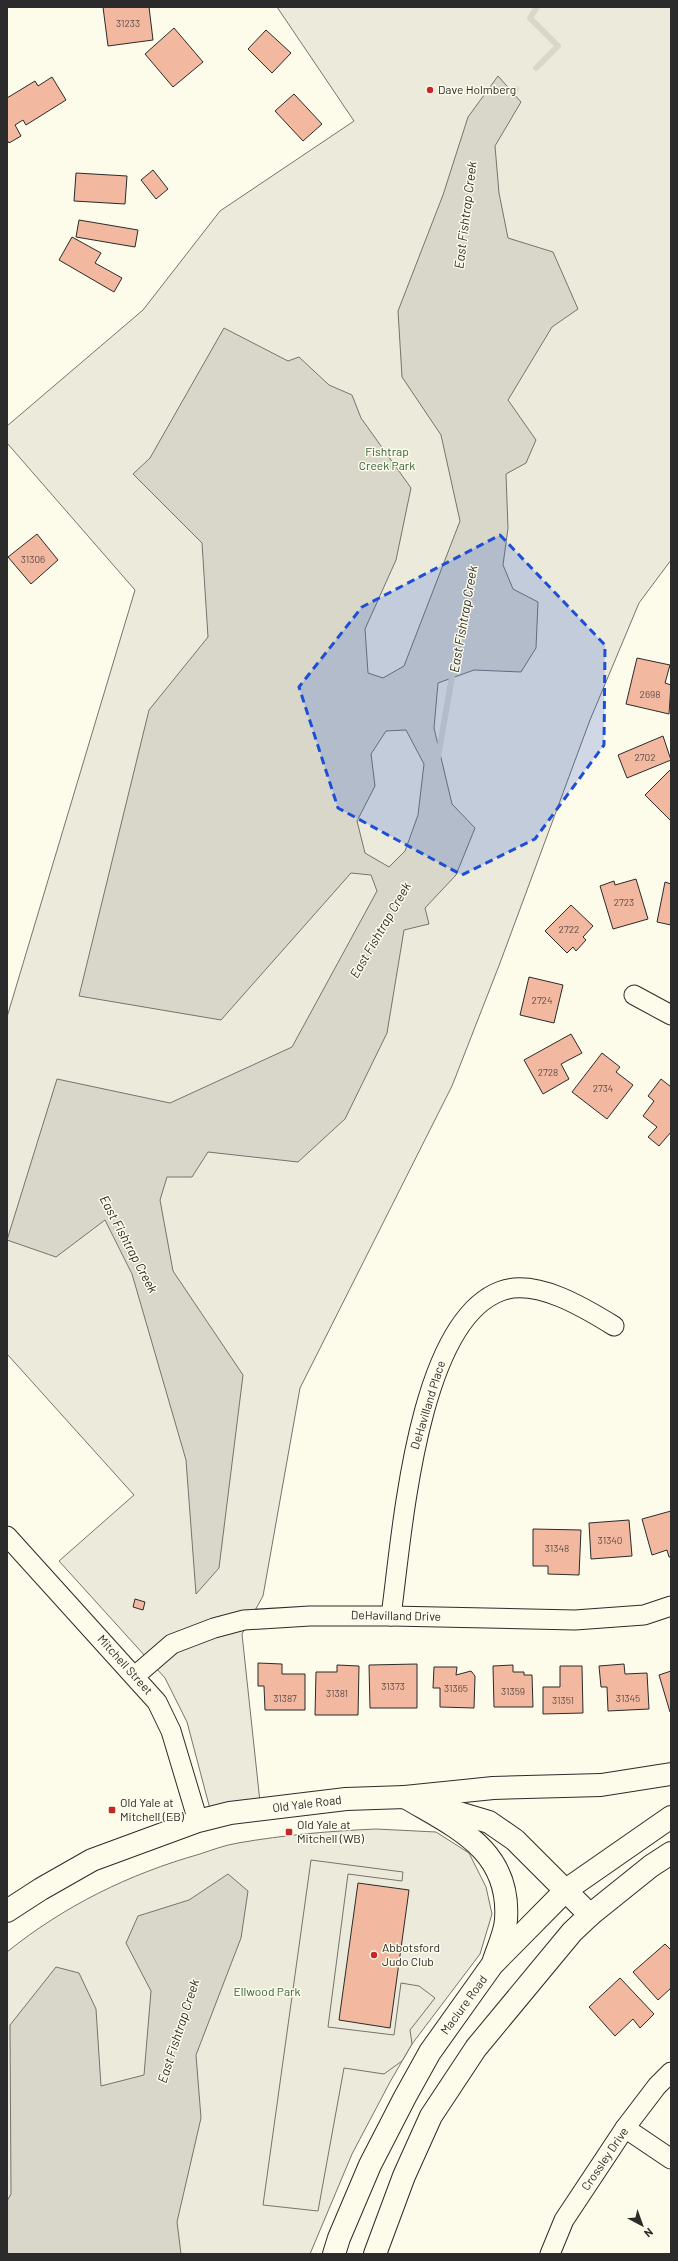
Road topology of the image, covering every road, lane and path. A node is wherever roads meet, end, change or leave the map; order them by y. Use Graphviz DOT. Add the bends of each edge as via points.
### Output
graph roads {
  1 [pos="634,995"];
  2 [pos="671,1015"];
  3 [pos="614,1326"];
  4 [pos="7,1536"];
  5 [pos="671,1606"];
  6 [pos="391,1616"];
  7 [pos="135,1676"];
  8 [pos="671,1774"];
  9 [pos="404,1797"];
  10 [pos="671,1816"];
  11 [pos="198,1821"];
  12 [pos="671,1853"];
  13 [pos="566,1890"];
  14 [pos="7,1911"];
  15 [pos="590,1914"];
  16 [pos="492,1965"];
  17 [pos="671,2072"];
  18 [pos="625,2128"];
  19 [pos="671,2159"];
  20 [pos="334,2254"];
  21 [pos="375,2254"];
  22 [pos="550,2254"];
  1 -- 2 [label="street"];
  3 -- 6 [label="street, DeHavilland Place" via="572,1301 530,1288 502,1291 479,1304 457,1330 437,1369 414,1451"];
  4 -- 7 [label="street, Mitchell Street"];
  5 -- 6 [label="street, DeHavilland Drive" via="644,1615 575,1620"];
  6 -- 7 [label="street, DeHavilland Drive" via="310,1616 244,1620 172,1644"];
  7 -- 11 [label="street, Mitchell Street" via="157,1702 171,1731"];
  8 -- 9 [label="main road" via="601,1785 493,1788"];
  9 -- 11 [label="main road, Old Yale Road" via="346,1799 230,1813"];
  9 -- 13 [label="main road, Old Yale Road" via="489,1822 515,1840"];
  9 -- 16 [label="main road" via="473,1838 488,1855 500,1877 506,1920"];
  10 -- 13 [label="main road, Maclure Road"];
  11 -- 14 [label="main road, Old Yale Road" via="92,1860"];
  12 -- 15 [label="main road"];
  13 -- 15 [label="main road, Old Yale Road"];
  13 -- 16 [label="main road, Maclure Road"];
  15 -- 21 [label="main road" via="566,1938 476,2048 431,2116 404,2176"];
  16 -- 20 [label="main road, Maclure Road" via="430,2052 405,2097 370,2165"];
  17 -- 18 [label="street, Crossley Drive"];
  18 -- 19 [label="street"];
  18 -- 22 [label="street, Crossley Drive" via="564,2220"];
}
